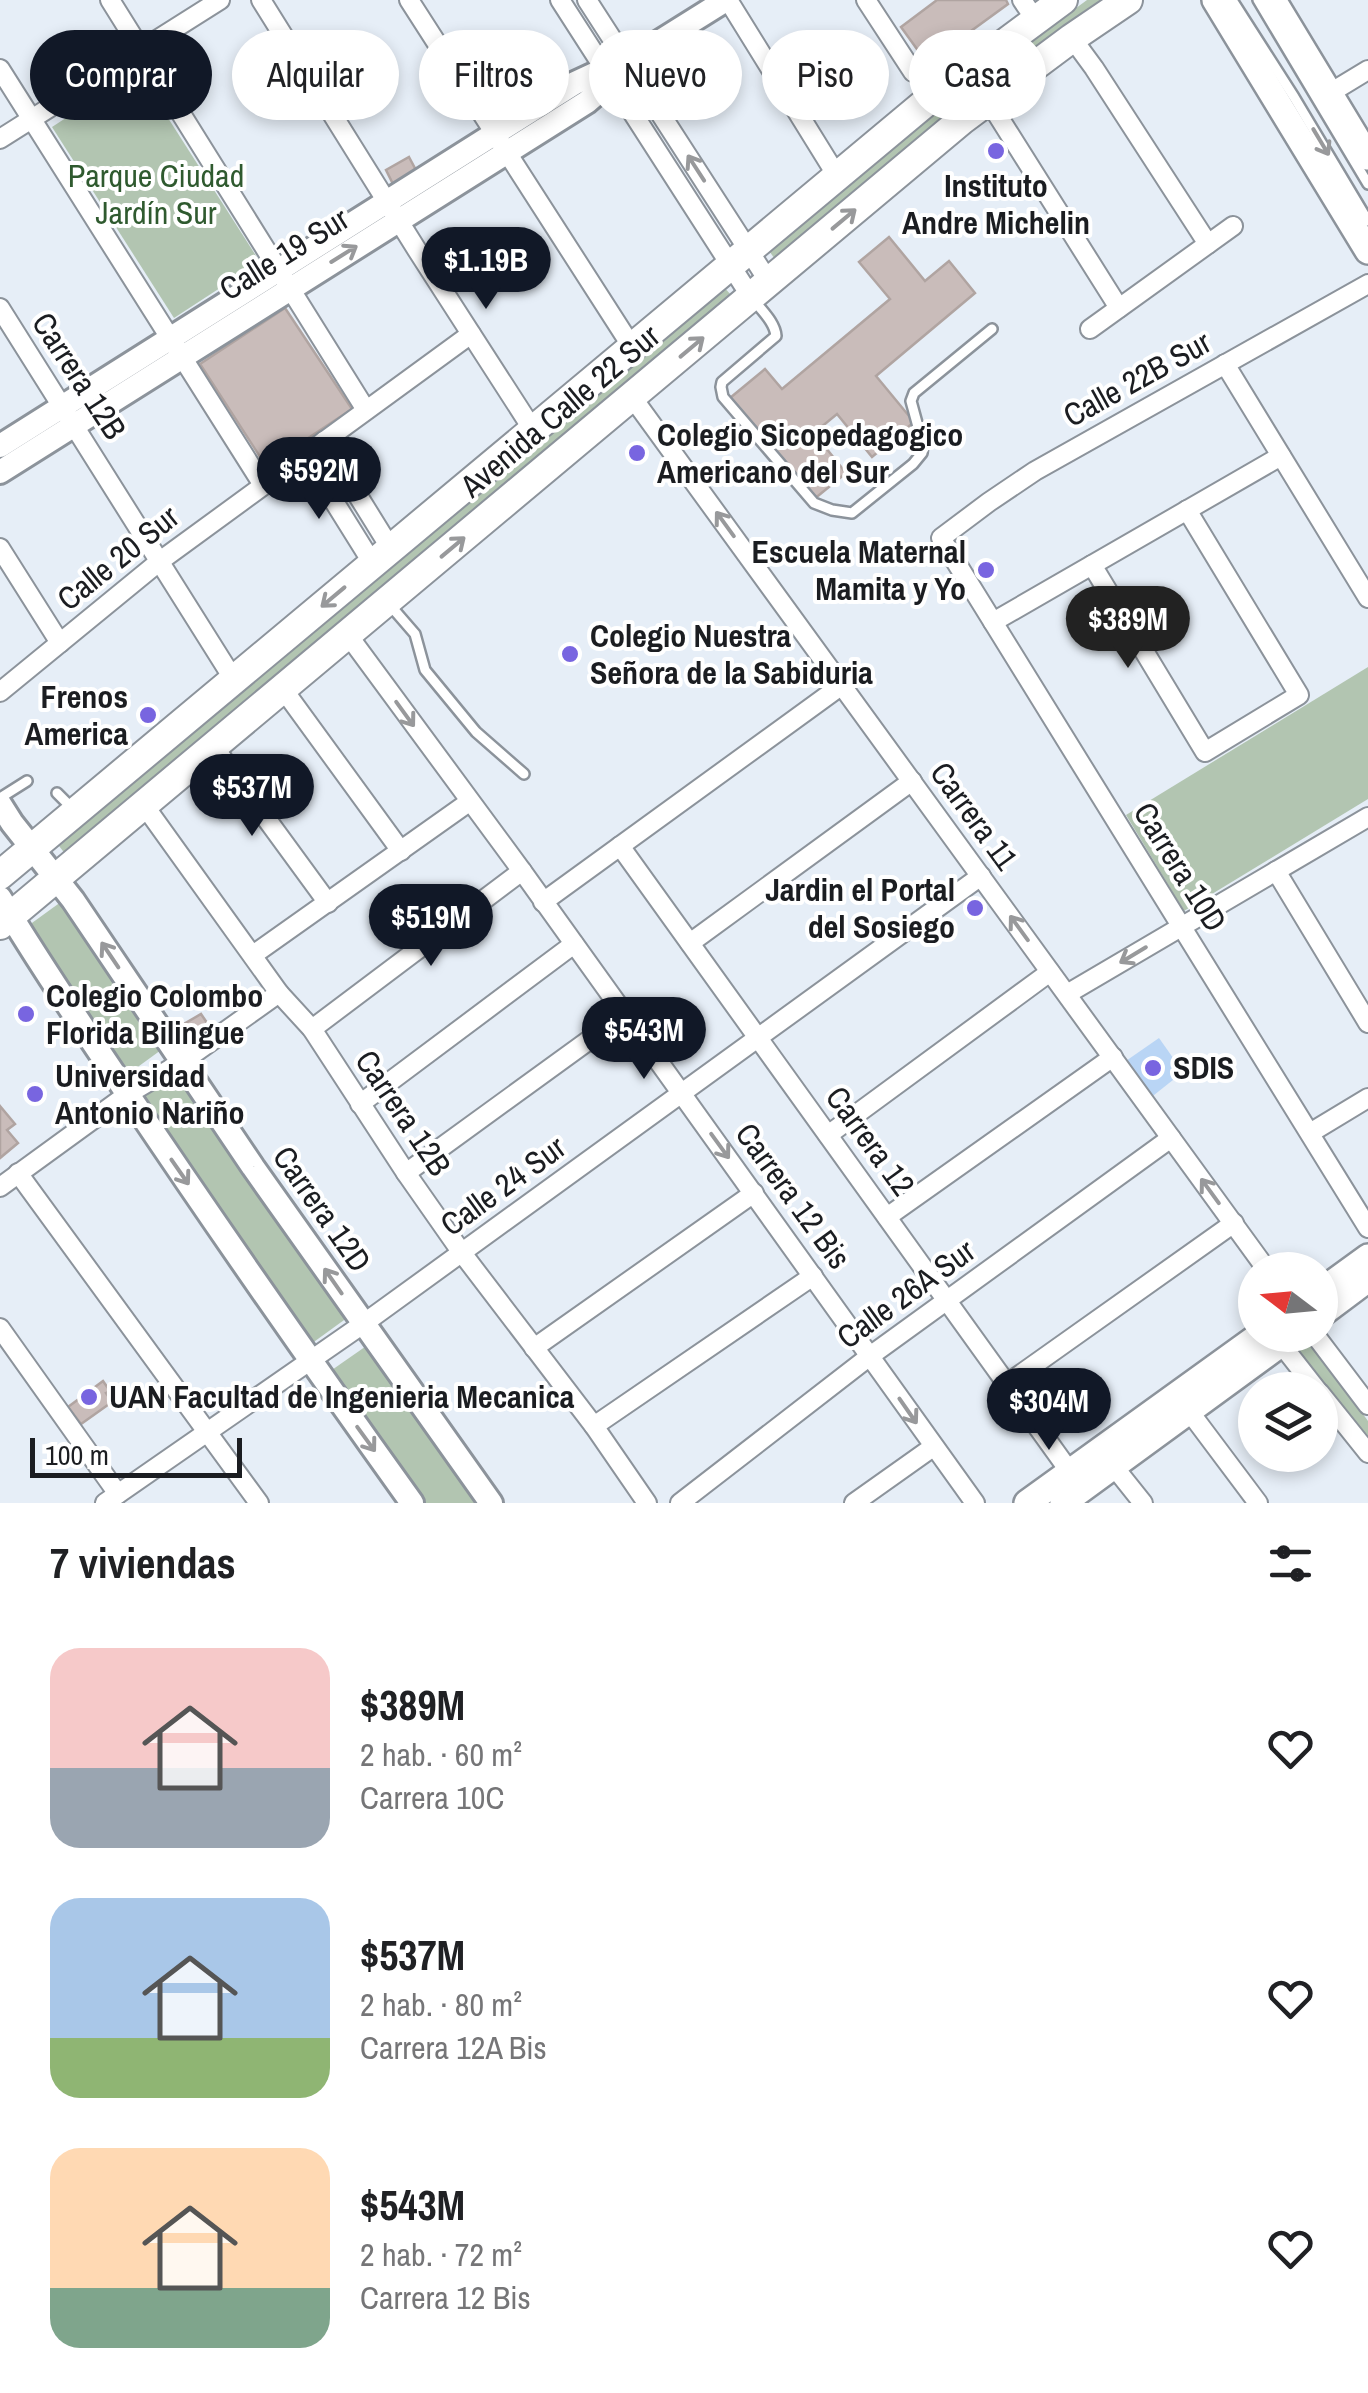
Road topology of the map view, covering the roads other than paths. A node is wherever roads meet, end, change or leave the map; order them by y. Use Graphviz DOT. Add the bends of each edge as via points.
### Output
graph roads {
  1 [pos="110,0"];
  2 [pos="220,0"];
  3 [pos="261,0"];
  4 [pos="409,0"];
  5 [pos="560,0"];
  6 [pos="587,0"];
  7 [pos="727,0"];
  8 [pos="866,0"];
  9 [pos="1063,0"];
  10 [pos="1128,0"];
  11 [pos="1215,0"];
  12 [pos="1232,0"];
  13 [pos="1258,0"];
  14 [pos="1273,0"];
  15 [pos="1029,10"];
  16 [pos="129,30"];
  17 [pos="173,30"];
  18 [pos="589,30"];
  19 [pos="604,30"];
  20 [pos="679,30"];
  21 [pos="1072,38"];
  22 [pos="1046,57"];
  23 [pos="909,64"];
  24 [pos="0,69"];
  25 [pos="1368,70"];
  26 [pos="589,78"];
  27 [pos="1330,93"];
  28 [pos="30,116"];
  29 [pos="30,120"];
  30 [pos="33,120"];
  31 [pos="185,120"];
  32 [pos="656,120"];
  33 [pos="964,120"];
  34 [pos="1001,120"];
  35 [pos="0,139"];
  36 [pos="501,143"];
  37 [pos="1368,157"];
  38 [pos="837,176"];
  39 [pos="1368,184"];
  40 [pos="393,211"];
  41 [pos="1368,221"];
  42 [pos="1233,226"];
  43 [pos="1208,244"];
  44 [pos="1368,251"];
  45 [pos="740,258"];
  46 [pos="284,280"];
  47 [pos="1368,284"];
  48 [pos="760,289"];
  49 [pos="0,308"];
  50 [pos="1119,308"];
  51 [pos="992,328"];
  52 [pos="1090,330"];
  53 [pos="472,334"];
  54 [pos="176,348"];
  55 [pos="632,348"];
  56 [pos="1225,364"];
  57 [pos="632,396"];
  58 [pos="366,410"];
  59 [pos="69,416"];
  60 [pos="533,430"];
  61 [pos="324,441"];
  62 [pos="0,446"];
  63 [pos="304,455"];
  64 [pos="1281,456"];
  65 [pos="0,472"];
  66 [pos="263,486"];
  67 [pos="1187,510"];
  68 [pos="942,538"];
  69 [pos="0,548"];
  70 [pos="382,556"];
  71 [pos="160,562"];
  72 [pos="1092,565"];
  73 [pos="1368,598"];
  74 [pos="387,602"];
  75 [pos="994,622"];
  76 [pos="348,635"];
  77 [pos="60,643"];
  78 [pos="234,680"];
  79 [pos="842,686"];
  80 [pos="283,689"];
  81 [pos="0,692"];
  82 [pos="214,747"];
  83 [pos="524,774"];
  84 [pos="27,781"];
  85 [pos="912,781"];
  86 [pos="0,801"];
  87 [pos="469,802"];
  88 [pos="144,805"];
  89 [pos="1368,817"];
  90 [pos="620,846"];
  91 [pos="32,848"];
  92 [pos="400,851"];
  93 [pos="1276,871"];
  94 [pos="522,872"];
  95 [pos="0,875"];
  96 [pos="981,876"];
  97 [pos="56,878"];
  98 [pos="328,902"];
  99 [pos="543,902"];
  100 [pos="4,913"];
  101 [pos="1182,926"];
  102 [pos="690,943"];
  103 [pos="574,944"];
  104 [pos="253,956"];
  105 [pos="1050,972"];
  106 [pos="279,993"];
  107 [pos="1067,994"];
  108 [pos="625,1014"];
  109 [pos="1368,1023"];
  110 [pos="312,1030"];
  111 [pos="758,1038"];
  112 [pos="1112,1057"];
  113 [pos="182,1062"];
  114 [pos="682,1093"];
  115 [pos="128,1094"];
  116 [pos="1368,1098"];
  117 [pos="360,1104"];
  118 [pos="828,1134"];
  119 [pos="1310,1134"];
  120 [pos="1171,1138"];
  121 [pos="18,1173"];
  122 [pos="406,1173"];
  123 [pos="0,1187"];
  124 [pos="754,1193"];
  125 [pos="887,1216"];
  126 [pos="1234,1224"];
  127 [pos="1368,1228"];
  128 [pos="462,1252"];
  129 [pos="1255,1252"];
  130 [pos="1368,1256"];
  131 [pos="813,1276"];
  132 [pos="1338,1278"];
  133 [pos="1368,1279"];
  134 [pos="947,1300"];
  135 [pos="1338,1302"];
  136 [pos="363,1324"];
  137 [pos="0,1328"];
  138 [pos="534,1348"];
  139 [pos="1258,1352"];
  140 [pos="1289,1352"];
  141 [pos="1327,1352"];
  142 [pos="870,1356"];
  143 [pos="310,1362"];
  144 [pos="1304,1372"];
  145 [pos="1007,1384"];
  146 [pos="1183,1403"];
  147 [pos="1368,1406"];
  148 [pos="1338,1416"];
  149 [pos="594,1426"];
  150 [pos="210,1432"];
  151 [pos="933,1447"];
  152 [pos="1368,1453"];
  153 [pos="1106,1458"];
  154 [pos="1070,1472"];
  155 [pos="112,1498"];
  156 [pos="1029,1502"];
  157 [pos="260,1503"];
  158 [pos="412,1503"];
  159 [pos="491,1503"];
  160 [pos="647,1503"];
  161 [pos="680,1503"];
  162 [pos="854,1503"];
  163 [pos="975,1503"];
  164 [pos="1062,1503"];
  165 [pos="1143,1503"];
  166 [pos="1258,1503"];
  1 -- 16 [label="street"];
  2 -- 17 [label="street"];
  3 -- 40 [label="street"];
  4 -- 36 [label="street"];
  5 -- 18 [label="street"];
  6 -- 19 [label="street"];
  7 -- 20 [label="street, Calle 19 Sur"];
  7 -- 38 [label="street"];
  8 -- 23 [label="street"];
  9 -- 15 [label="main road, Avenida Calle 22 Sur"];
  10 -- 21 [label="main road, Avenida Calle 22 Sur"];
  11 -- 44 [label="main road"];
  12 -- 41 [label="lane, one-way"];
  13 -- 39 [label="lane"];
  14 -- 27 [label="main road"];
  15 -- 38 [label="main road, Avenida Calle 22 Sur"];
  21 -- 22 [label="main road, Avenida Calle 22 Sur"];
  21 -- 43 [label="street"];
  24 -- 28 [label="street"];
  25 -- 27 [label="street"];
  26 -- 36 [label="street, Calle 19 Sur"];
  27 -- 37 [label="main road"];
  29 -- 35 [label="street"];
  30 -- 54 [label="street"];
  31 -- 46 [label="street"];
  32 -- 45 [label="street"];
  48 -- 33 [label="main road, Avenida Calle 22 Sur, one-way"];
  34 -- 50 [label="street"];
  36 -- 40 [label="street, Calle 19 Sur"];
  36 -- 55 [label="street"];
  38 -- 45 [label="main road, Avenida Calle 22 Sur"];
  40 -- 46 [label="street, Calle 19 Sur"];
  40 -- 53 [label="street"];
  42 -- 43 [label="street"];
  43 -- 50 [label="street"];
  45 -- 48 [label="street"];
  45 -- 55 [label="main road, Avenida Calle 22 Sur"];
  46 -- 54 [label="street, Calle 19 Sur"];
  46 -- 58 [label="street"];
  47 -- 56 [label="street, Calle 22B Sur"];
  48 -- 51 [label="lane" via="776,336 722,382 723,396 814,503 852,514 922,454 914,393"];
  57 -- 48 [label="main road, Avenida Calle 22 Sur, one-way"];
  49 -- 59 [label="street, Carrera 12B"];
  50 -- 52 [label="street"];
  53 -- 58 [label="street, Calle 20 Sur"];
  53 -- 60 [label="street"];
  54 -- 59 [label="street, Calle 19 Sur"];
  54 -- 66 [label="street"];
  55 -- 60 [label="main road, Avenida Calle 22 Sur"];
  56 -- 64 [label="street"];
  56 -- 68 [label="street, Calle 22B Sur" via="1034,472"];
  74 -- 57 [label="main road, Avenida Calle 22 Sur, one-way"];
  79 -- 57 [label="street, Carrera 11, one-way"];
  58 -- 61 [label="street, Calle 20 Sur"];
  59 -- 62 [label="street, Calle 19 Sur"];
  59 -- 65 [label="street, Calle 19 Sur"];
  59 -- 71 [label="street, Carrera 12B"];
  60 -- 70 [label="main road, Avenida Calle 22 Sur"];
  61 -- 63 [label="street, Calle 20 Sur"];
  61 -- 70 [label="street"];
  63 -- 66 [label="street, Calle 20 Sur"];
  63 -- 70 [label="street"];
  64 -- 67 [label="street"];
  64 -- 73 [label="street"];
  66 -- 71 [label="street, Calle 20 Sur"];
  67 -- 72 [label="street"];
  67 -- 72 [label="street" via="1299,695 1205,752"];
  68 -- 75 [label="street, Carrera 10D"];
  69 -- 77 [label="street"];
  70 -- 78 [label="main road, Avenida Calle 22 Sur, one-way"];
  71 -- 77 [label="street, Calle 20 Sur"];
  71 -- 78 [label="street, Carrera 12B"];
  72 -- 75 [label="street"];
  74 -- 76 [label="main road, Avenida Calle 22 Sur"];
  74 -- 83 [label="lane" via="416,634 426,670 476,732"];
  75 -- 101 [label="street, Carrera 10D"];
  76 -- 80 [label="main road, Avenida Calle 22 Sur"];
  76 -- 87 [label="street, Carrera 12 Bis, one-way"];
  77 -- 81 [label="street, Calle 20 Sur"];
  78 -- 91 [label="main road, Avenida Calle 22 Sur" via="67,803"];
  79 -- 85 [label="street, Carrera 11"];
  79 -- 90 [label="street"];
  80 -- 82 [label="main road, Avenida Calle 22 Sur"];
  80 -- 92 [label="street"];
  82 -- 88 [label="main road, Avenida Calle 22 Sur"];
  82 -- 98 [label="street"];
  84 -- 86 [label="lane"];
  85 -- 96 [label="street, Carrera 11"];
  85 -- 102 [label="street"];
  86 -- 91 [label="street, Carrera 12D"];
  87 -- 92 [label="street"];
  87 -- 94 [label="street, Carrera 12 Bis"];
  88 -- 97 [label="main road, Avenida Calle 22 Sur"];
  88 -- 104 [label="street, Carrera 12B"];
  89 -- 93 [label="street"];
  90 -- 99 [label="street"];
  90 -- 102 [label="street, Carrera 12"];
  91 -- 95 [label="main road, Avenida Calle 22 Sur"];
  91 -- 97 [label="street, Carrera 12D"];
  92 -- 98 [label="street"];
  93 -- 101 [label="street"];
  93 -- 109 [label="street"];
  94 -- 99 [label="street, Carrera 12 Bis"];
  94 -- 110 [label="street"];
  105 -- 96 [label="street, Carrera 11, one-way"];
  96 -- 111 [label="street, Calle 24 Sur"];
  97 -- 100 [label="main road, Avenida Calle 22 Sur"];
  113 -- 97 [label="street, Carrera 12D, one-way"];
  98 -- 104 [label="street"];
  99 -- 103 [label="street, Carrera 12 Bis"];
  100 -- 115 [label="street"];
  101 -- 107 [label="street, one-way"];
  101 -- 119 [label="street, Carrera 10D"];
  102 -- 111 [label="street, Carrera 12"];
  103 -- 108 [label="street, Carrera 12 Bis"];
  103 -- 117 [label="street"];
  104 -- 106 [label="street, Carrera 12B"];
  105 -- 107 [label="street, Carrera 11"];
  105 -- 118 [label="street"];
  106 -- 110 [label="street, Carrera 12B"];
  106 -- 113 [label="street"];
  107 -- 112 [label="street, Carrera 11"];
  108 -- 114 [label="street, Carrera 12 Bis"];
  108 -- 122 [label="street"];
  110 -- 117 [label="street, Carrera 12B"];
  111 -- 114 [label="street, Calle 24 Sur"];
  111 -- 118 [label="street, Carrera 12"];
  112 -- 120 [label="street, Carrera 11"];
  112 -- 125 [label="street"];
  113 -- 115 [label="street"];
  136 -- 113 [label="street, Carrera 12D, one-way"];
  114 -- 124 [label="street, Carrera 12 Bis, one-way"];
  114 -- 128 [label="street, Calle 24 Sur"];
  115 -- 121 [label="street"];
  115 -- 143 [label="street, one-way"];
  116 -- 119 [label="street"];
  117 -- 122 [label="street, Carrera 12B"];
  118 -- 125 [label="street, Carrera 12"];
  119 -- 127 [label="street, Carrera 10D"];
  126 -- 120 [label="street, Carrera 11, one-way"];
  120 -- 134 [label="street, Calle 26A Sur"];
  121 -- 123 [label="street"];
  121 -- 150 [label="street"];
  122 -- 128 [label="street, Carrera 12B"];
  124 -- 131 [label="street, Carrera 12 Bis"];
  124 -- 138 [label="street"];
  125 -- 134 [label="street, Carrera 12"];
  126 -- 129 [label="street, Carrera 11"];
  126 -- 145 [label="street"];
  128 -- 136 [label="street, Calle 24 Sur"];
  128 -- 138 [label="street, Carrera 12B"];
  130 -- 132 [label="main road"];
  131 -- 142 [label="street, Carrera 12 Bis"];
  131 -- 149 [label="street"];
  133 -- 135 [label="main road"];
  134 -- 142 [label="street, Calle 26A Sur"];
  134 -- 145 [label="street, Carrera 12"];
  136 -- 143 [label="street, Calle 24 Sur"];
  136 -- 159 [label="street, Carrera 12D"];
  137 -- 155 [label="street"];
  138 -- 149 [label="street, Carrera 12B"];
  139 -- 146 [label="main road"];
  140 -- 144 [label="street"];
  141 -- 147 [label="street"];
  142 -- 151 [label="street, Carrera 12 Bis, one-way"];
  142 -- 161 [label="street, Calle 26A Sur"];
  143 -- 150 [label="street, Calle 24 Sur"];
  143 -- 158 [label="street, one-way"];
  145 -- 154 [label="street, Carrera 12"];
  146 -- 153 [label="main road"];
  146 -- 166 [label="street"];
  148 -- 152 [label="street"];
  149 -- 160 [label="street, Carrera 12B"];
  150 -- 155 [label="street, Calle 24 Sur"];
  150 -- 157 [label="street"];
  151 -- 162 [label="street"];
  151 -- 163 [label="street, Carrera 12 Bis"];
  153 -- 154 [label="main road"];
  153 -- 164 [label="main road"];
  153 -- 165 [label="street"];
  154 -- 156 [label="main road"];
}
